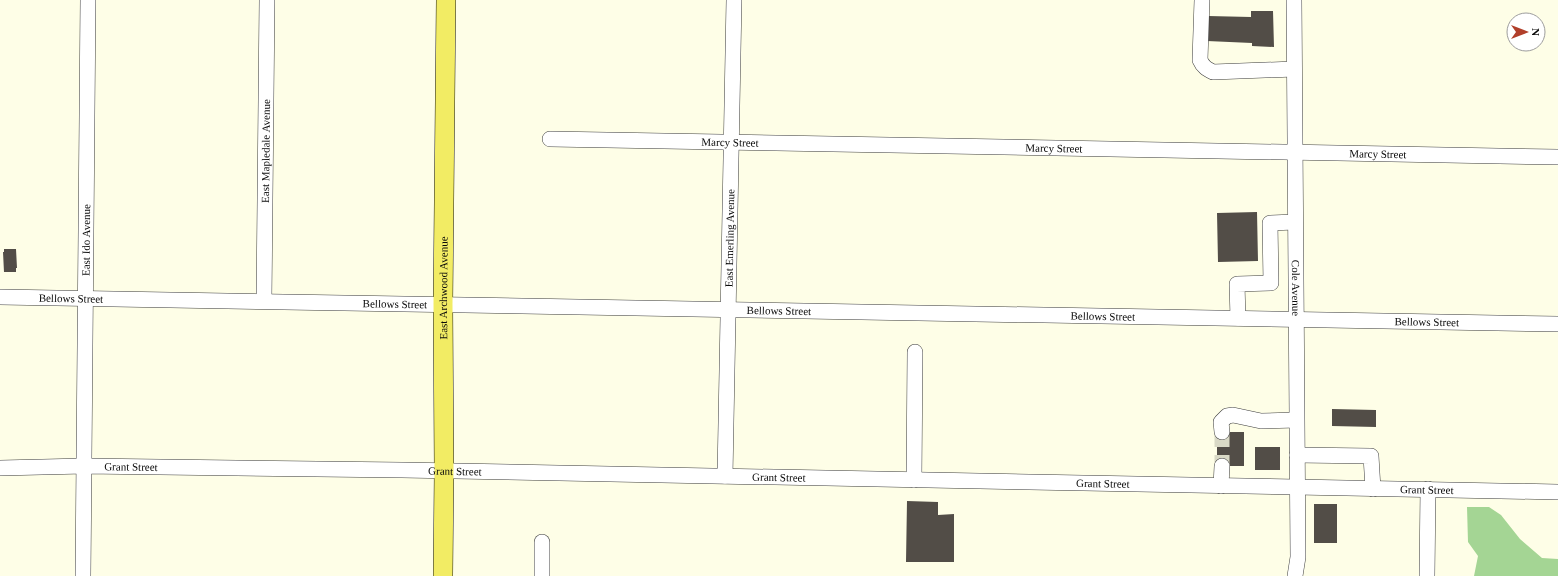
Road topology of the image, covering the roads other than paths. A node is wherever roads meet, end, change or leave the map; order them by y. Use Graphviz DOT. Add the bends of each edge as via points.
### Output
graph roads {
  1 [pos="88,0"];
  2 [pos="267,0"];
  3 [pos="446,0"];
  4 [pos="734,0"];
  5 [pos="1202,0"];
  6 [pos="1294,0"];
  7 [pos="1294,69"];
  8 [pos="550,139"];
  9 [pos="732,141"];
  10 [pos="1295,153"];
  11 [pos="1558,157"];
  12 [pos="1295,222"];
  13 [pos="0,296"];
  14 [pos="85,299"];
  15 [pos="264,301"];
  16 [pos="443,304"];
  17 [pos="728,309"];
  18 [pos="1238,318"];
  19 [pos="1297,320"];
  20 [pos="1558,324"];
  21 [pos="915,352"];
  22 [pos="1296,420"];
  23 [pos="1222,432"];
  24 [pos="1297,455"];
  25 [pos="84,466"];
  26 [pos="1222,466"];
  27 [pos="0,468"];
  28 [pos="444,471"];
  29 [pos="725,476"];
  30 [pos="914,480"];
  31 [pos="1222,486"];
  32 [pos="1297,487"];
  33 [pos="1373,488"];
  34 [pos="1428,489"];
  35 [pos="1558,492"];
  36 [pos="542,542"];
  37 [pos="83,576"];
  38 [pos="443,576"];
  39 [pos="542,576"];
  40 [pos="1295,576"];
  41 [pos="1427,576"];
  1 -- 14 [label="street, East Ido Avenue"];
  2 -- 15 [label="street, East Mapledale Avenue"];
  3 -- 16 [label="main road, East Archwood Avenue"];
  4 -- 9 [label="street, East Emerling Avenue"];
  5 -- 7 [label="street" via="1200,60 1206,69 1213,72"];
  6 -- 7 [label="street, Cole Avenue"];
  7 -- 10 [label="street, Cole Avenue"];
  8 -- 9 [label="street, Marcy Street"];
  9 -- 10 [label="street, Marcy Street"];
  9 -- 17 [label="street, East Emerling Avenue"];
  10 -- 11 [label="street, Marcy Street"];
  10 -- 12 [label="street, Cole Avenue"];
  12 -- 18 [label="street" via="1270,223 1270,283 1237,284"];
  12 -- 19 [label="street, Cole Avenue"];
  13 -- 14 [label="street, Bellows Street"];
  14 -- 15 [label="street, Bellows Street"];
  14 -- 25 [label="street, East Ido Avenue"];
  15 -- 16 [label="street, Bellows Street"];
  16 -- 17 [label="street, Bellows Street"];
  16 -- 28 [label="main road, East Archwood Avenue"];
  17 -- 18 [label="street, Bellows Street"];
  17 -- 29 [label="street, East Emerling Avenue"];
  18 -- 19 [label="street, Bellows Street"];
  19 -- 20 [label="street, Bellows Street"];
  19 -- 22 [label="street, Cole Avenue"];
  21 -- 30 [label="street"];
  22 -- 23 [label="street" via="1261,421 1233,415 1227,416 1222,422"];
  22 -- 24 [label="street, Cole Avenue"];
  24 -- 32 [label="street, Cole Avenue"];
  24 -- 33 [label="street" via="1371,456"];
  25 -- 27 [label="street, Grant Street"];
  25 -- 28 [label="street, Grant Street"];
  25 -- 37 [label="street, East Ido Avenue"];
  26 -- 31 [label="street"];
  28 -- 29 [label="street, Grant Street"];
  28 -- 38 [label="main road, East Archwood Avenue"];
  29 -- 30 [label="street, Grant Street"];
  30 -- 31 [label="street, Grant Street"];
  31 -- 32 [label="street, Grant Street"];
  32 -- 33 [label="street, Grant Street"];
  32 -- 40 [label="street, Cole Avenue" via="1298,557"];
  33 -- 34 [label="street, Grant Street"];
  34 -- 35 [label="street, Grant Street"];
  34 -- 41 [label="street"];
  36 -- 39 [label="street"];
}
